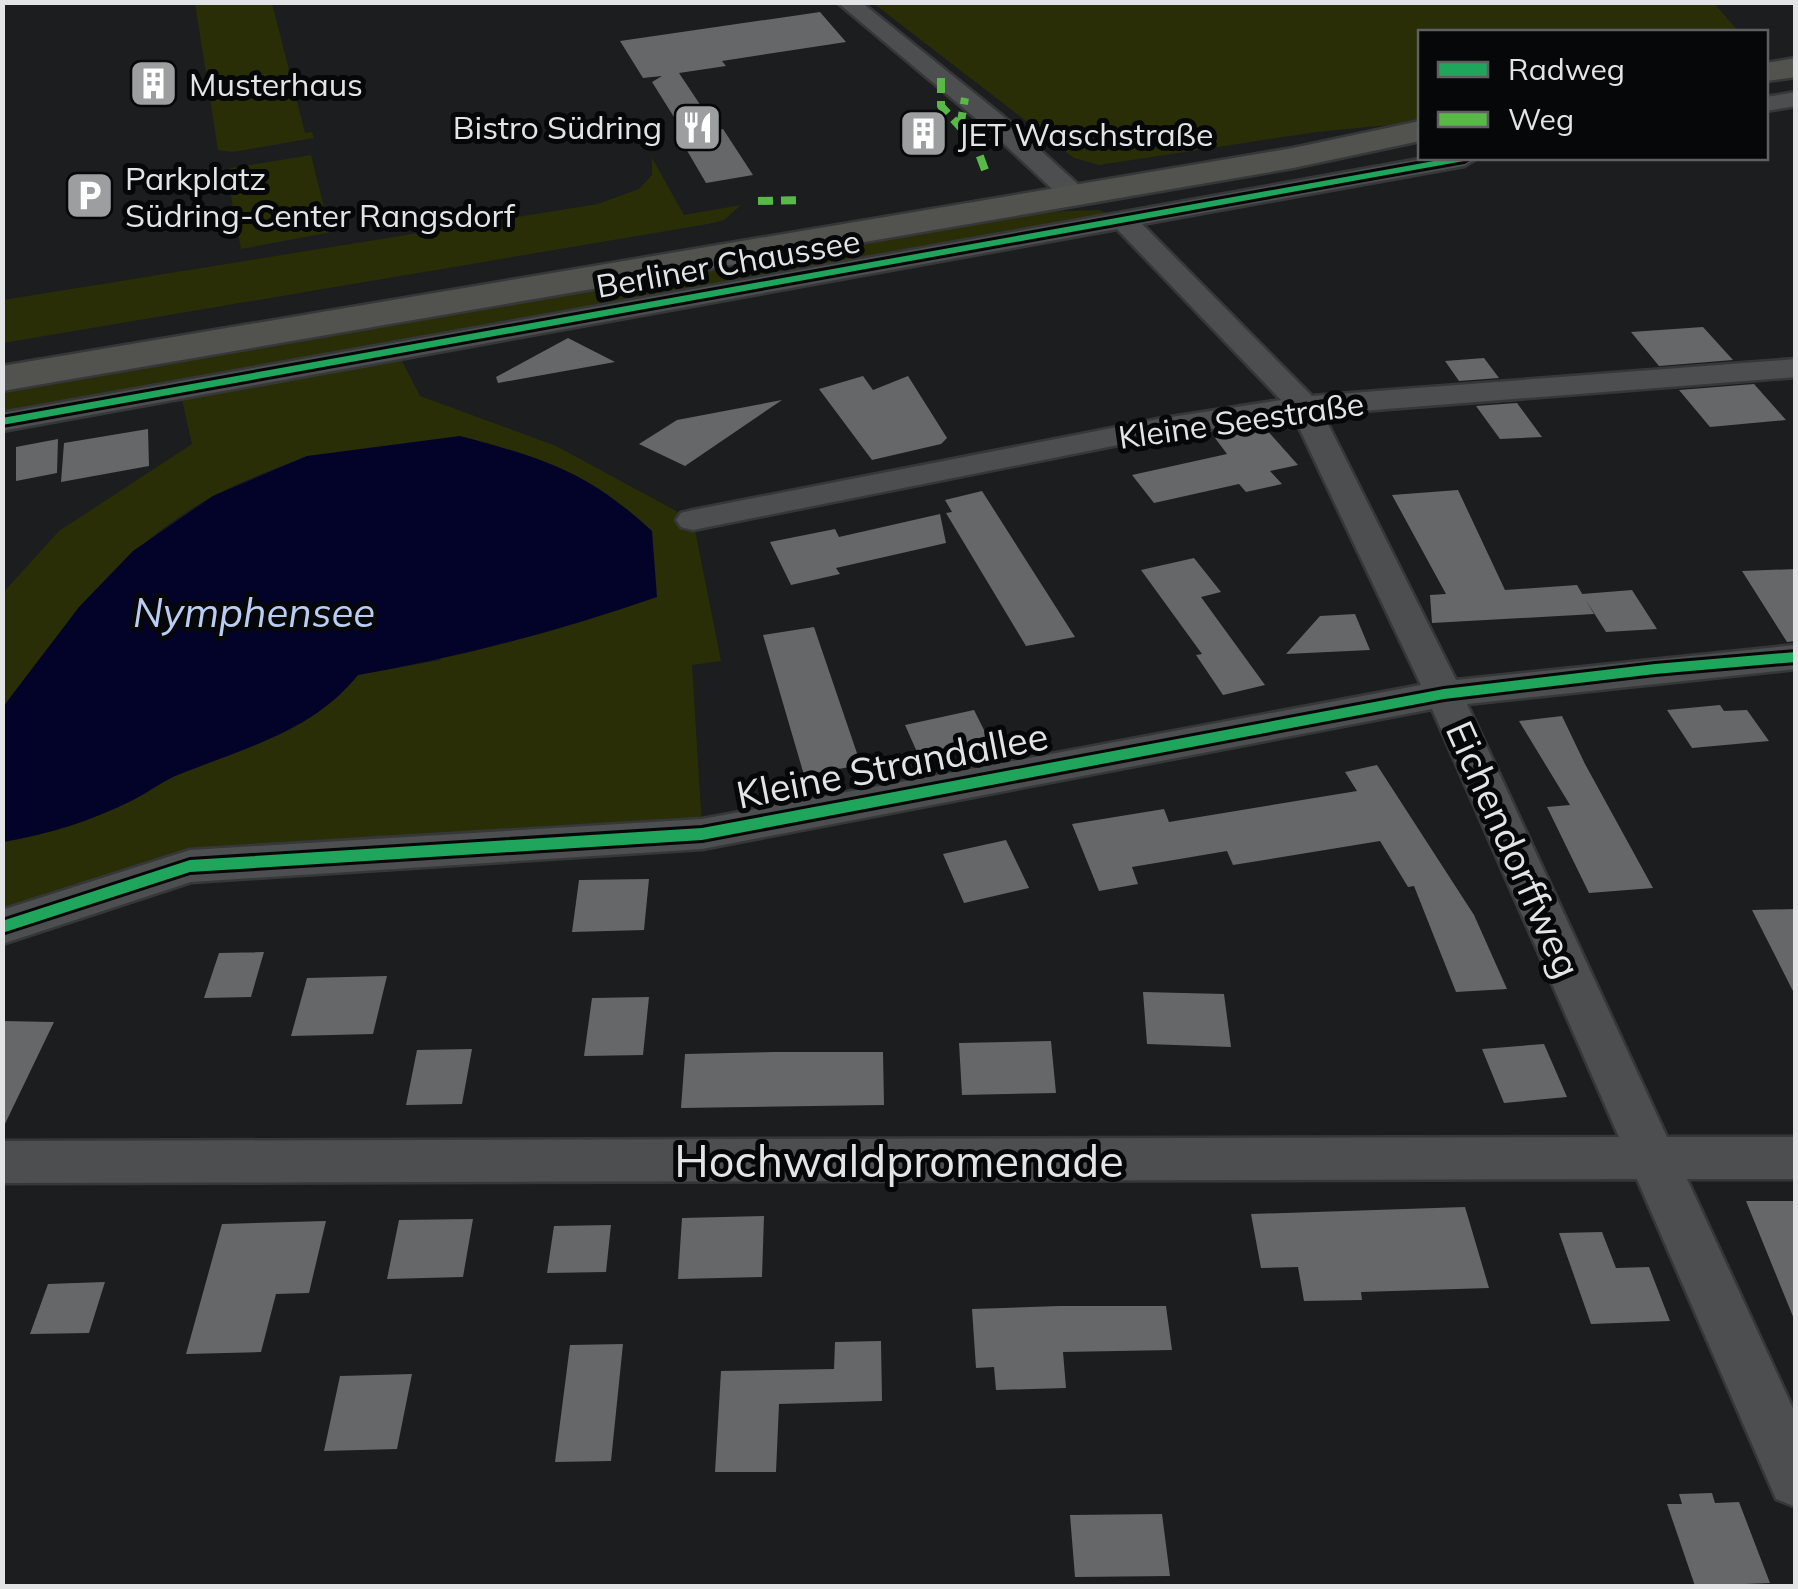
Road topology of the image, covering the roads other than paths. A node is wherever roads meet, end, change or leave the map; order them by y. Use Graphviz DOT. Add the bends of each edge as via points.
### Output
graph roads {
  1 [pos="848,2"];
  2 [pos="1796,67"];
  3 [pos="1768,72"];
  4 [pos="1796,98"];
  5 [pos="1768,104"];
  6 [pos="1418,131"];
  7 [pos="1453,160"];
  8 [pos="1065,186"];
  9 [pos="1122,219"];
  10 [pos="2,352"];
  11 [pos="1796,368"];
  12 [pos="2,379"];
  13 [pos="1304,406"];
  14 [pos="2,422"];
  15 [pos="693,520"];
  16 [pos="1796,658"];
  17 [pos="1444,694"];
  18 [pos="2,927"];
  19 [pos="1653,1156"];
  20 [pos="1796,1158"];
  21 [pos="2,1162"];
  22 [pos="1796,1479"];
  1 -- 8 [label="street"];
  2 -- 3 [label="main road"];
  4 -- 5 [label="street"];
  6 -- 8 [label="main road" via="1312,154"];
  7 -- 9 [label="street, Berliner Chaussee"];
  8 -- 10 [label="main road" via="892,201"];
  8 -- 12 [label="main road"];
  9 -- 13 [label="street, Eichendorffweg"];
  9 -- 14 [label="street, Berliner Chaussee"];
  11 -- 13 [label="street, Kleine Seestraße"];
  13 -- 15 [label="street, Kleine Seestraße" via="1158,428"];
  13 -- 17 [label="street, Eichendorffweg"];
  16 -- 17 [label="street, Kleine Strandallee"];
  17 -- 18 [label="street, Kleine Strandallee" via="702,834 190,866"];
  17 -- 19 [label="street, Eichendorffweg"];
  19 -- 20 [label="street, Hochwaldpromenade"];
  19 -- 21 [label="street, Hochwaldpromenade"];
  19 -- 22 [label="street, Eichendorffweg"];
}
